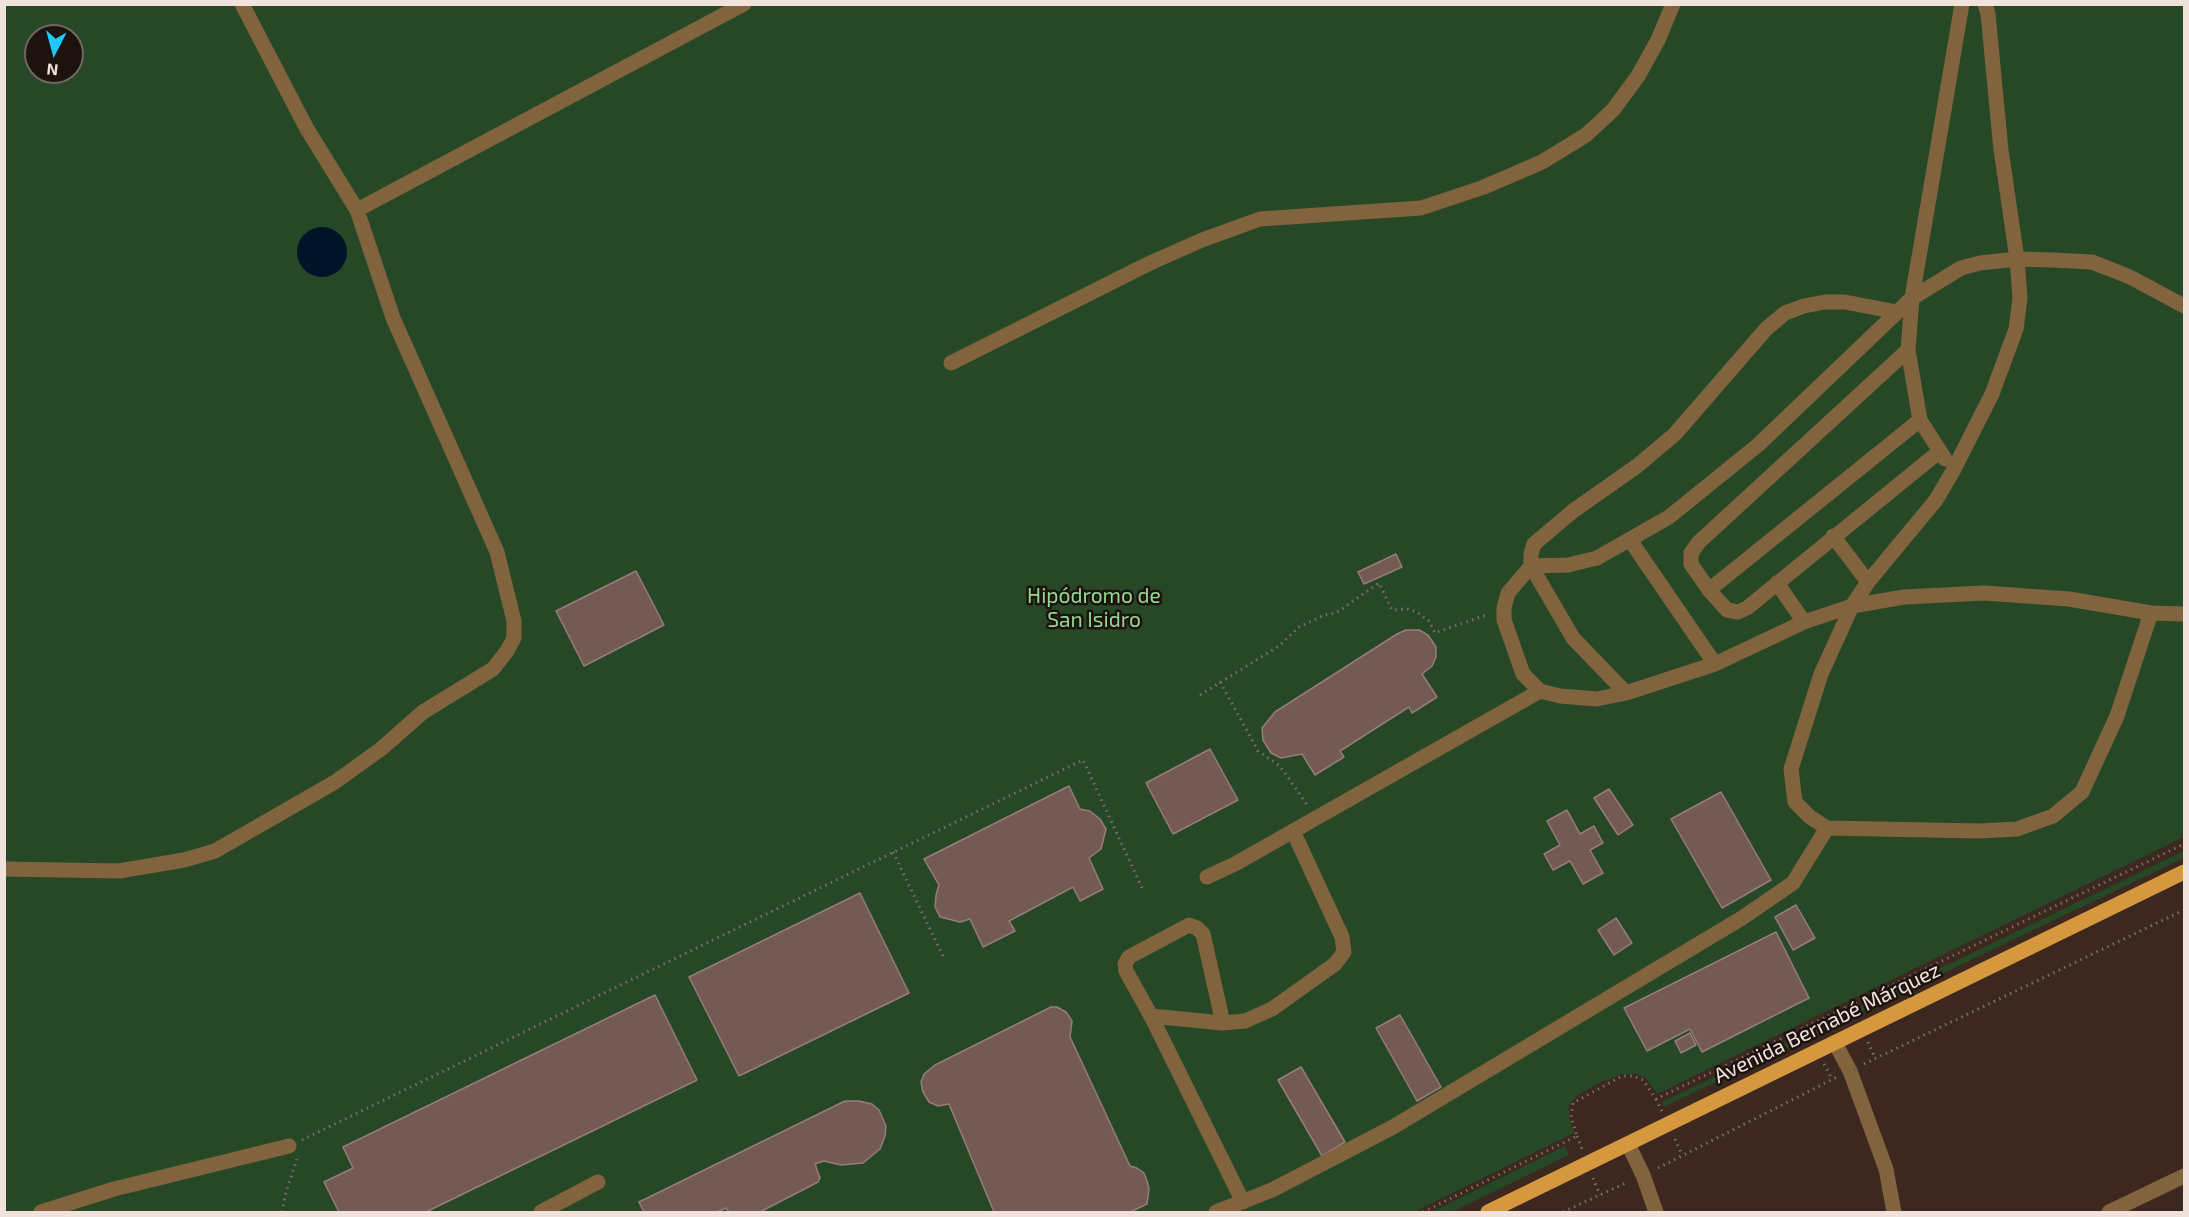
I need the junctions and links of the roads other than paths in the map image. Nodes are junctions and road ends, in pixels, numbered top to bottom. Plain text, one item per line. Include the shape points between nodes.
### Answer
1 (242, 4) edge
2 (744, 4) edge
3 (1673, 4) edge
4 (1962, 4) edge
5 (1985, 4) edge
6 (357, 210) junction
7 (2017, 260) junction
8 (1912, 297) junction
9 (2184, 306) edge
10 (1897, 312) junction
11 (1908, 350) junction
12 (951, 363) dead end
13 (1920, 420) junction
14 (1940, 451) junction
15 (1953, 471) junction
16 (1833, 536) junction
17 (1630, 540) junction
18 (1531, 566) junction
19 (1868, 582) junction
20 (1777, 583) junction
21 (1709, 590) junction
22 (1852, 606) junction
23 (2151, 612) junction
24 (2184, 614) edge
25 (1804, 622) junction
26 (1715, 664) junction
27 (1539, 691) junction
28 (1626, 693) junction
29 (1827, 828) junction
30 (1293, 831) junction
31 (4, 869) edge
32 (2184, 872) edge
33 (1207, 878) dead end
34 (1151, 1016) junction
35 (1223, 1023) junction
36 (1835, 1043) junction
37 (293, 1144) road end
38 (1628, 1144) junction
39 (2184, 1176) edge
40 (598, 1182) dead end
41 (1243, 1202) junction
42 (41, 1212) edge
43 (541, 1212) edge
44 (1216, 1212) edge
45 (1488, 1212) edge
46 (1656, 1212) edge
47 (1894, 1212) edge
48 (2109, 1212) edge

1 - 6 street via 307,129
2 - 6 street
3 - 12 street via 1648,58 1613,110 1586,135 1542,162 1421,208 1260,219 1148,264
4 - 8 street
5 - 7 street
6 - 31 street via 393,318 497,552 514,621 514,638 493,669 423,712 335,782 215,851 119,871
7 - 8 street via 1961,267
7 - 9 street via 2092,262
7 - 15 street via 2020,298 2016,329 1992,394
8 - 10 street
8 - 11 street
10 - 17 street via 1758,446 1669,517
10 - 18 street via 1825,302 1785,313 1766,329 1676,434 1534,544
11 - 13 street
11 - 21 street via 1699,542 1691,553 1691,564
13 - 14 street
13 - 21 street
14 - 15 street
14 - 16 street
15 - 19 street via 1936,500
16 - 19 street
16 - 20 street
17 - 18 street via 1597,558 1568,565
17 - 26 street
18 - 27 street via 1508,593 1504,620 1523,674
18 - 28 street via 1573,638
19 - 22 street
20 - 21 street via 1738,612 1727,610
20 - 25 street
22 - 23 street via 1904,597 1984,593 2069,598
22 - 25 street
22 - 29 street via 1821,674 1791,769 1795,802
23 - 24 street
23 - 29 street via 2117,716 2082,792 2054,816 2017,829 1999,830
25 - 26 street
26 - 28 street
27 - 28 street via 1597,699
27 - 30 street
29 - 41 street via 1793,883 1742,918 1393,1127 1302,1176
30 - 33 street
30 - 35 street via 1342,937 1344,952 1335,964 1272,1009 1245,1021
32 - 36 main road, Avenida Bernabé Márquez
34 - 35 street
34 - 35 street via 1125,964 1129,957 1189,925 1203,934
34 - 41 street
36 - 38 main road, Avenida Bernabé Márquez
36 - 47 street via 1850,1071 1886,1169
37 - 42 street via 114,1189
38 - 45 main road, Avenida Bernabé Márquez
38 - 46 street
39 - 48 street
40 - 43 street
41 - 44 street

